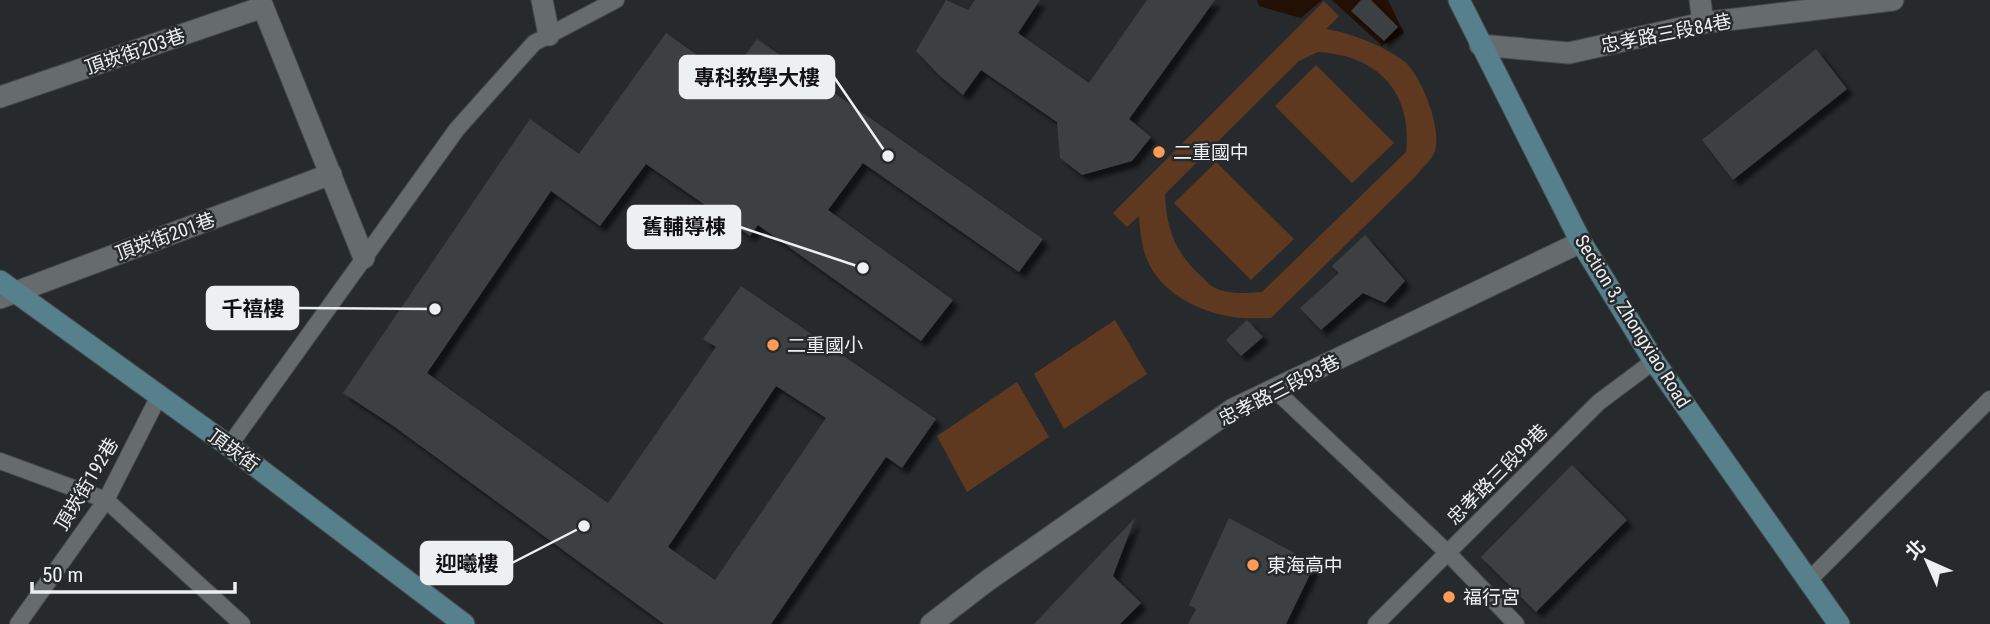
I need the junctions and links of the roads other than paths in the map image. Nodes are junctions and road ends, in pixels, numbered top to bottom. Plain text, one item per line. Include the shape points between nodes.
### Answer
1 (542, 0) edge
2 (616, 0) edge
3 (1459, 0) edge
4 (1700, 0) edge
5 (1894, 0) edge
6 (261, 4) edge
7 (1703, 23) junction
8 (549, 35) junction
9 (1479, 45) junction
10 (0, 97) edge
11 (331, 174) junction
12 (1581, 242) junction
13 (364, 258) junction
14 (6, 290) edge
15 (1654, 361) junction
16 (1275, 389) junction
17 (159, 396) junction
18 (1990, 398) edge
19 (229, 446) junction
20 (0, 461) edge
21 (106, 500) junction
22 (1448, 553) junction
23 (1809, 580) junction
24 (18, 624) edge
25 (242, 624) edge
26 (464, 624) edge
27 (931, 624) edge
28 (1376, 624) edge
29 (1516, 624) edge
30 (1839, 624) edge

1 - 8 street
2 - 8 lane
3 - 9 street, Section 3, Zhongxiao Road
4 - 7 street
5 - 7 street, 忠孝路三段84巷
6 - 10 street, 頂崁街203巷
6 - 11 street
7 - 9 street, 忠孝路三段84巷 via 1569,53
8 - 13 lane via 534,43 457,129
9 - 12 street, Section 3, Zhongxiao Road
11 - 13 street
11 - 14 street, 頂崁街201巷
12 - 15 street, Section 3, Zhongxiao Road
12 - 16 street, 忠孝路三段93巷
13 - 19 lane
14 - 17 street, 頂崁街
15 - 22 lane, 忠孝路三段99巷 via 1599,402
15 - 23 street, Section 3, Zhongxiao Road
16 - 22 lane
16 - 27 street, 忠孝路三段93巷 via 1233,409
17 - 19 street, 頂崁街
17 - 21 lane, 頂崁街192巷
18 - 23 lane
19 - 26 street, 頂崁街
20 - 21 lane
21 - 24 lane, 頂崁街192巷
21 - 25 lane
22 - 28 lane, 忠孝路三段99巷
22 - 29 lane
23 - 30 street, Section 3, Zhongxiao Road

